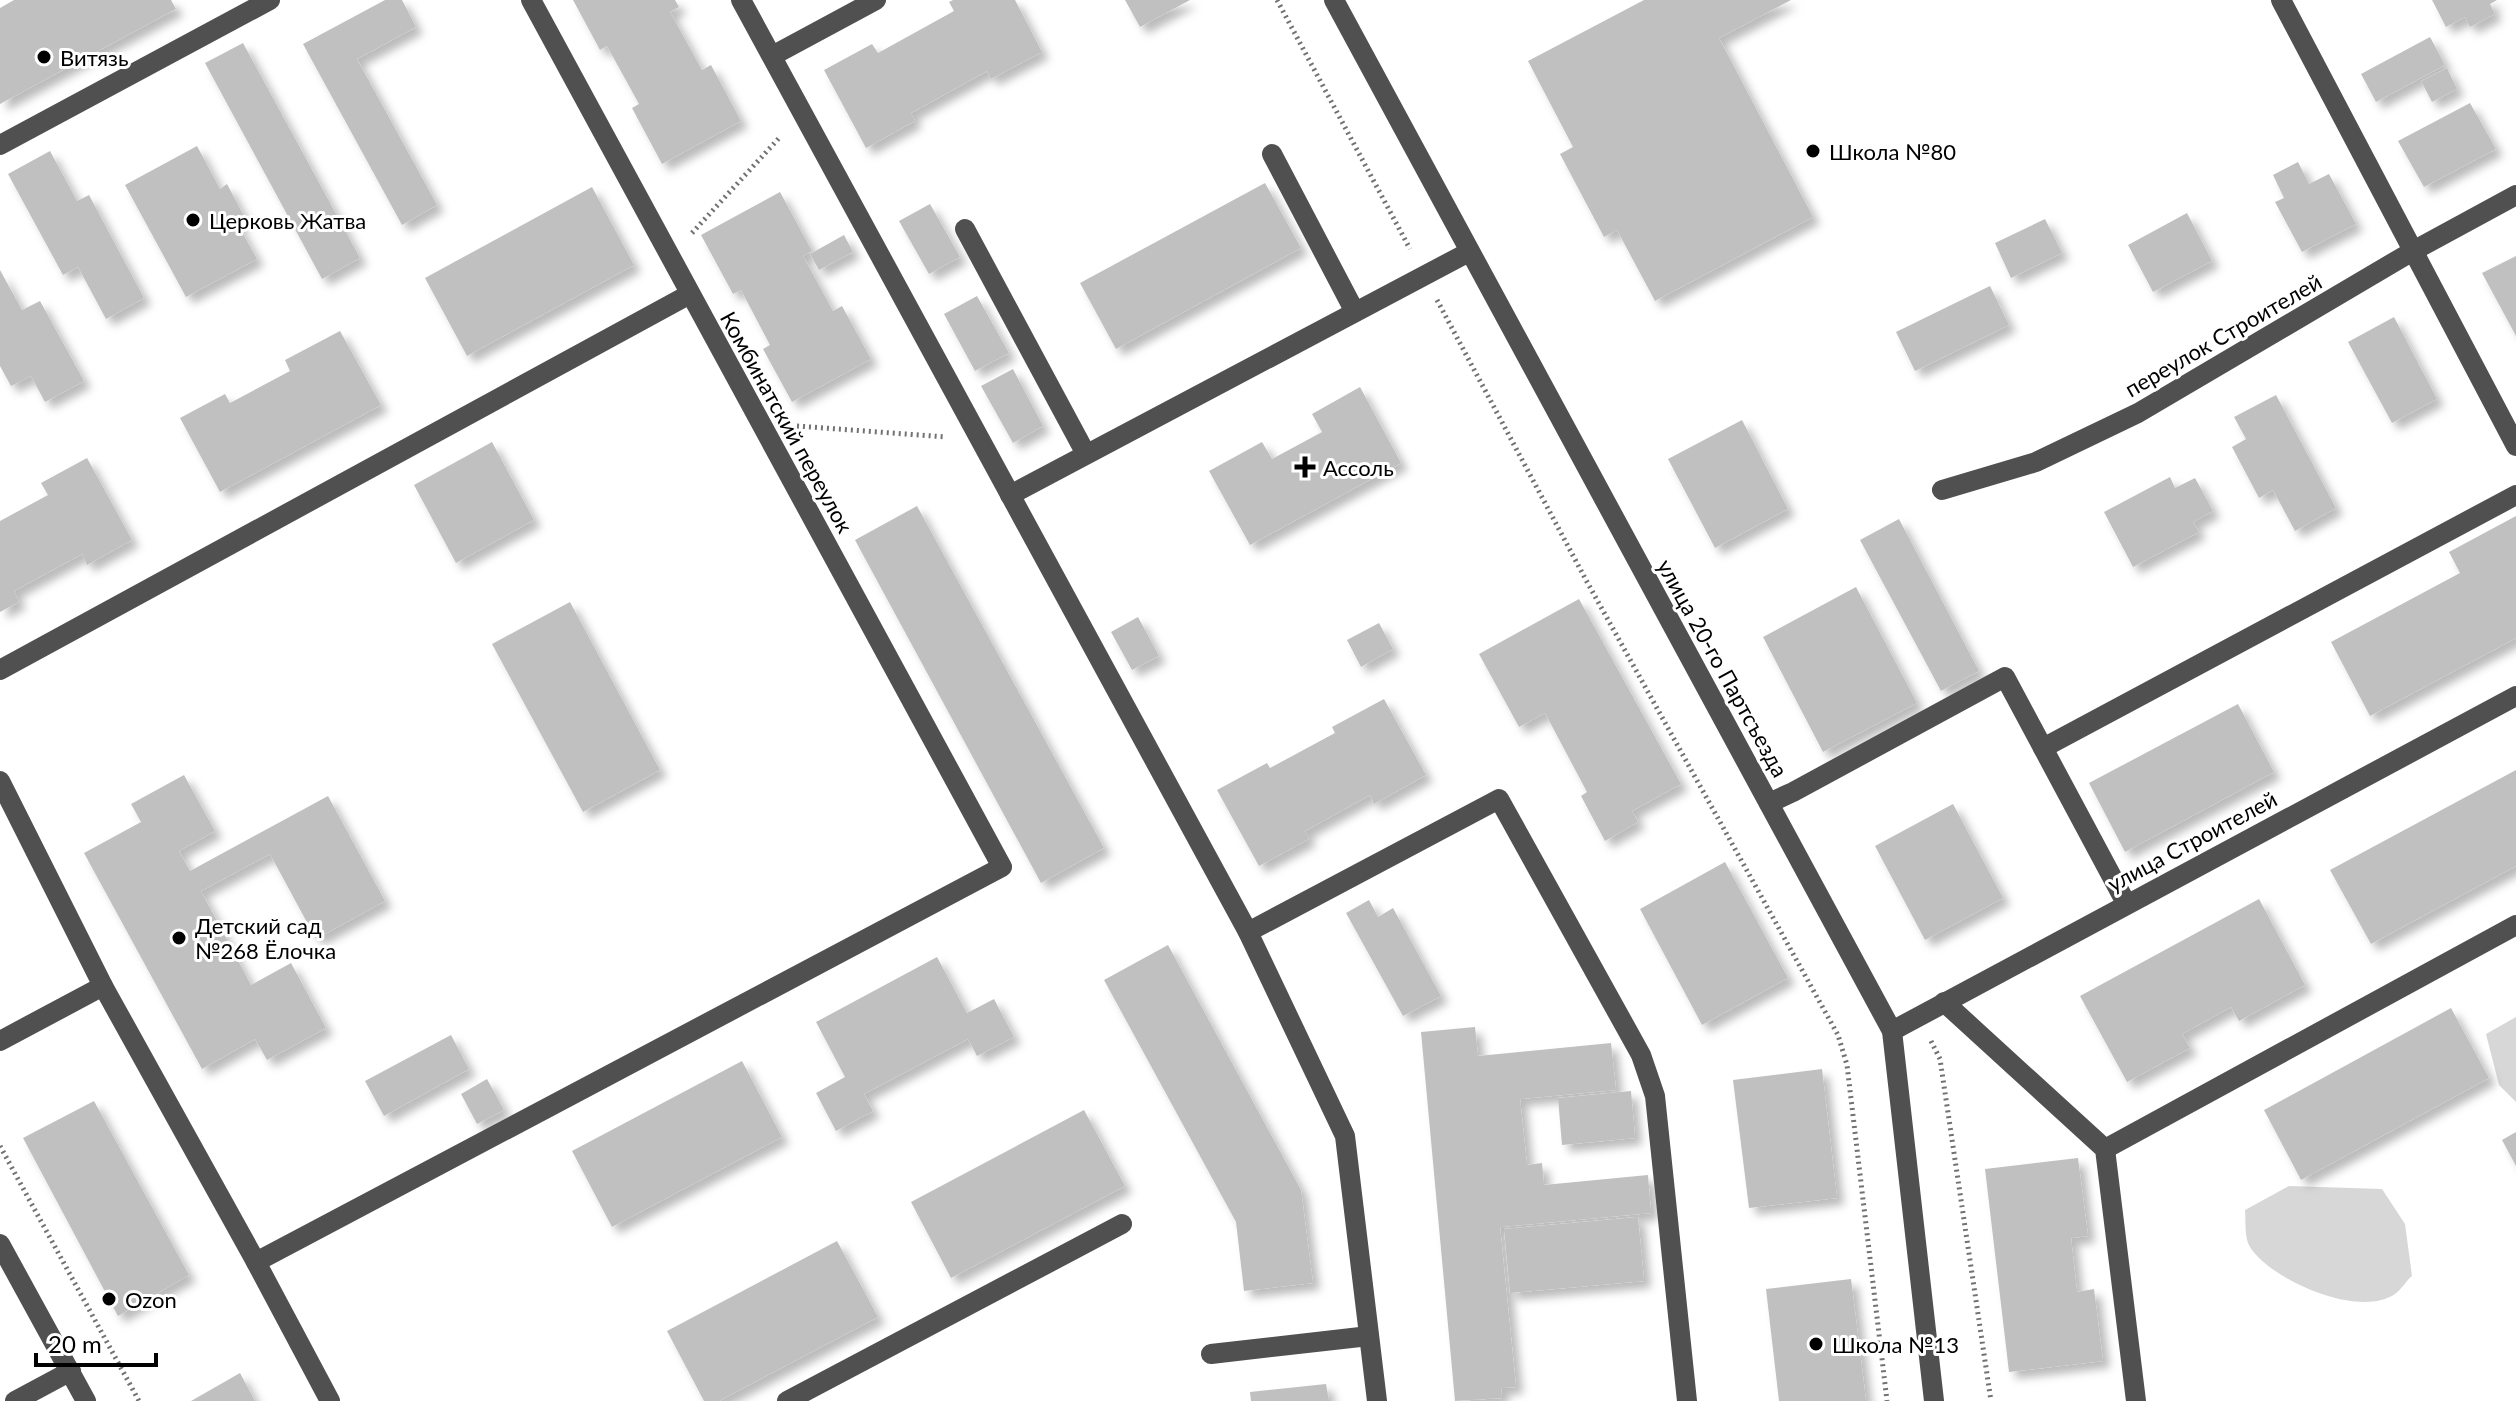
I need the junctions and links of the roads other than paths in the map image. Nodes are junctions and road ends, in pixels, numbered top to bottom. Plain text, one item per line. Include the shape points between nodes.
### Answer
1 (270, 0) edge
2 (531, 0) edge
3 (741, 0) edge
4 (876, 0) edge
5 (1334, 0) edge
6 (2281, 0) edge
7 (772, 56) junction
8 (0, 145) edge
9 (1272, 154) dead end
10 (2516, 195) edge
11 (965, 229) dead end
12 (2413, 251) junction
13 (1469, 252) junction
14 (690, 294) junction
15 (1355, 312) junction
16 (2516, 446) edge
17 (1086, 454) junction
18 (1942, 490) dead end
19 (1010, 495) junction
20 (2516, 495) edge
21 (0, 670) edge
22 (2516, 696) edge
23 (2043, 748) junction
24 (0, 781) edge
25 (1769, 803) junction
26 (2126, 903) junction
27 (2516, 925) edge
28 (1248, 932) junction
29 (103, 986) junction
30 (1944, 1002) junction
31 (1892, 1031) junction
32 (0, 1041) edge
33 (2105, 1149) junction
34 (1122, 1224) dead end
35 (0, 1244) edge
36 (256, 1262) junction
37 (1369, 1336) junction
38 (1211, 1354) dead end
39 (71, 1371) junction
40 (15, 1401) edge
41 (86, 1401) edge
42 (330, 1401) edge
43 (787, 1401) edge
44 (1377, 1401) edge
45 (1687, 1401) edge
46 (1934, 1401) edge
47 (2136, 1401) edge

1 - 8 street
2 - 14 street, Комбинатский переулок
3 - 7 street
4 - 7 street
5 - 13 street, улица 20-го Партсъезда
6 - 12 street
7 - 19 street
9 - 15 street
10 - 12 street, переулок Строителей
11 - 17 street
12 - 16 street
12 - 18 street, переулок Строителей via 2138,413 2036,462
13 - 15 street
13 - 25 street, улица 20-го Партсъезда
14 - 21 street
14 - 36 street, Комбинатский переулок via 1002,867
15 - 17 street
17 - 19 street
19 - 28 street
20 - 23 street
22 - 26 street, улица Строителей
23 - 25 street via 2005,677
23 - 26 street
24 - 29 street
25 - 31 street, улица 20-го Партсъезда
26 - 30 street, улица Строителей
27 - 33 street
28 - 37 street via 1345,1136
28 - 45 street via 1499,799 1641,1055 1655,1096
29 - 32 street
29 - 36 street
30 - 31 street, улица Строителей
30 - 33 street
31 - 46 street, улица 20-го Партсъезда
33 - 47 street
34 - 43 street
35 - 39 street
36 - 42 street
37 - 38 street
37 - 44 street
39 - 40 street
39 - 41 street

